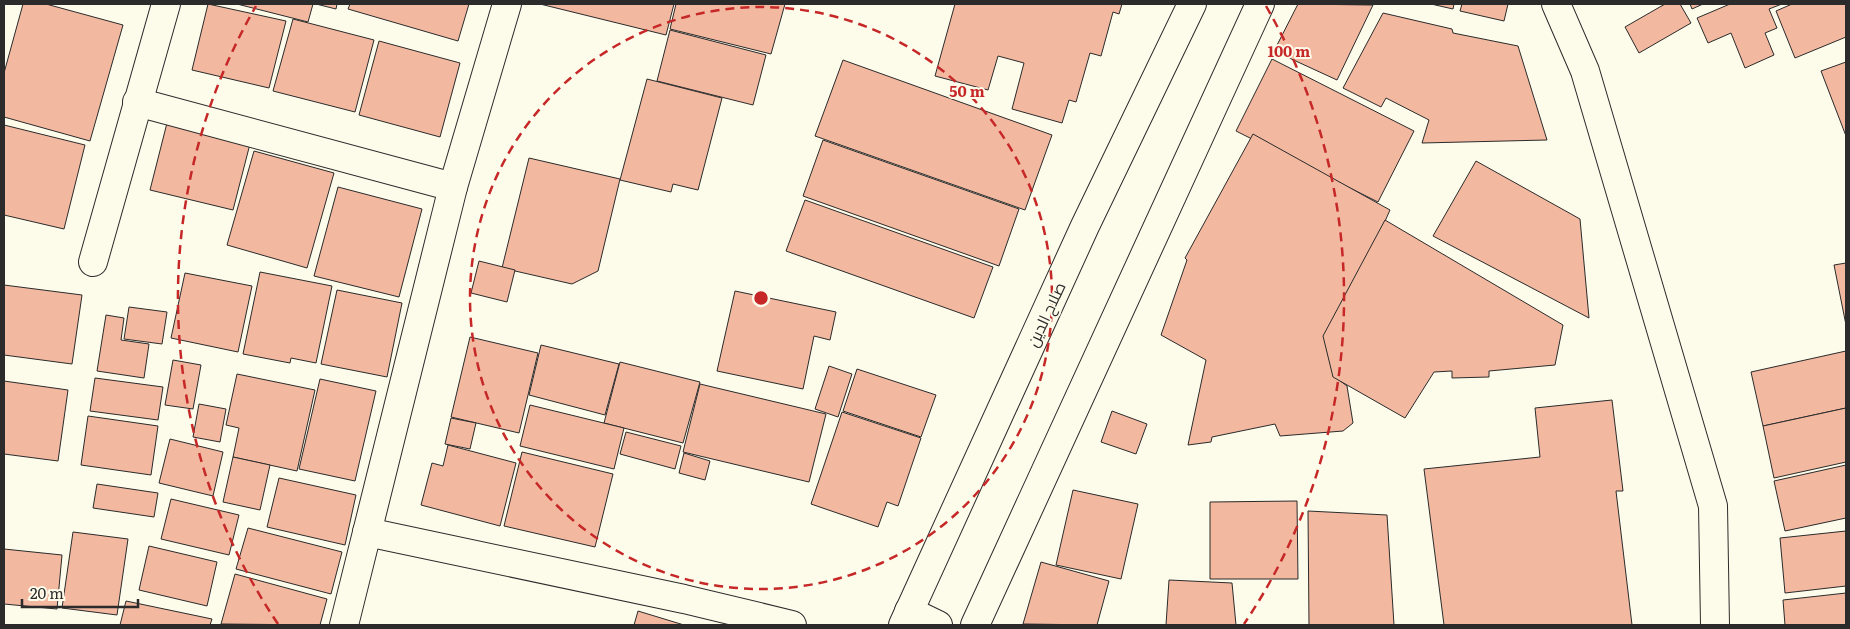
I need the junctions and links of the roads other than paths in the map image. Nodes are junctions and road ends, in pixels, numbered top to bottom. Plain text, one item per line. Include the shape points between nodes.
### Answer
1 (166, 4) edge
2 (507, 4) edge
3 (1192, 4) edge
4 (1260, 4) edge
5 (1556, 4) edge
6 (137, 102) junction
7 (453, 186) junction
8 (93, 262) dead end
9 (367, 532) junction
10 (906, 618) edge
11 (344, 625) edge
12 (792, 625) edge
13 (938, 625) edge
14 (975, 625) edge
15 (1716, 625) edge

1 - 6 main road
2 - 7 main road
3 - 10 main road, صلاح الدين via 1085,226
4 - 14 main road
5 - 15 main road via 1585,71 1714,506
6 - 7 main road
6 - 8 main road
7 - 9 main road
9 - 11 main road
9 - 12 main road
10 - 13 main road

